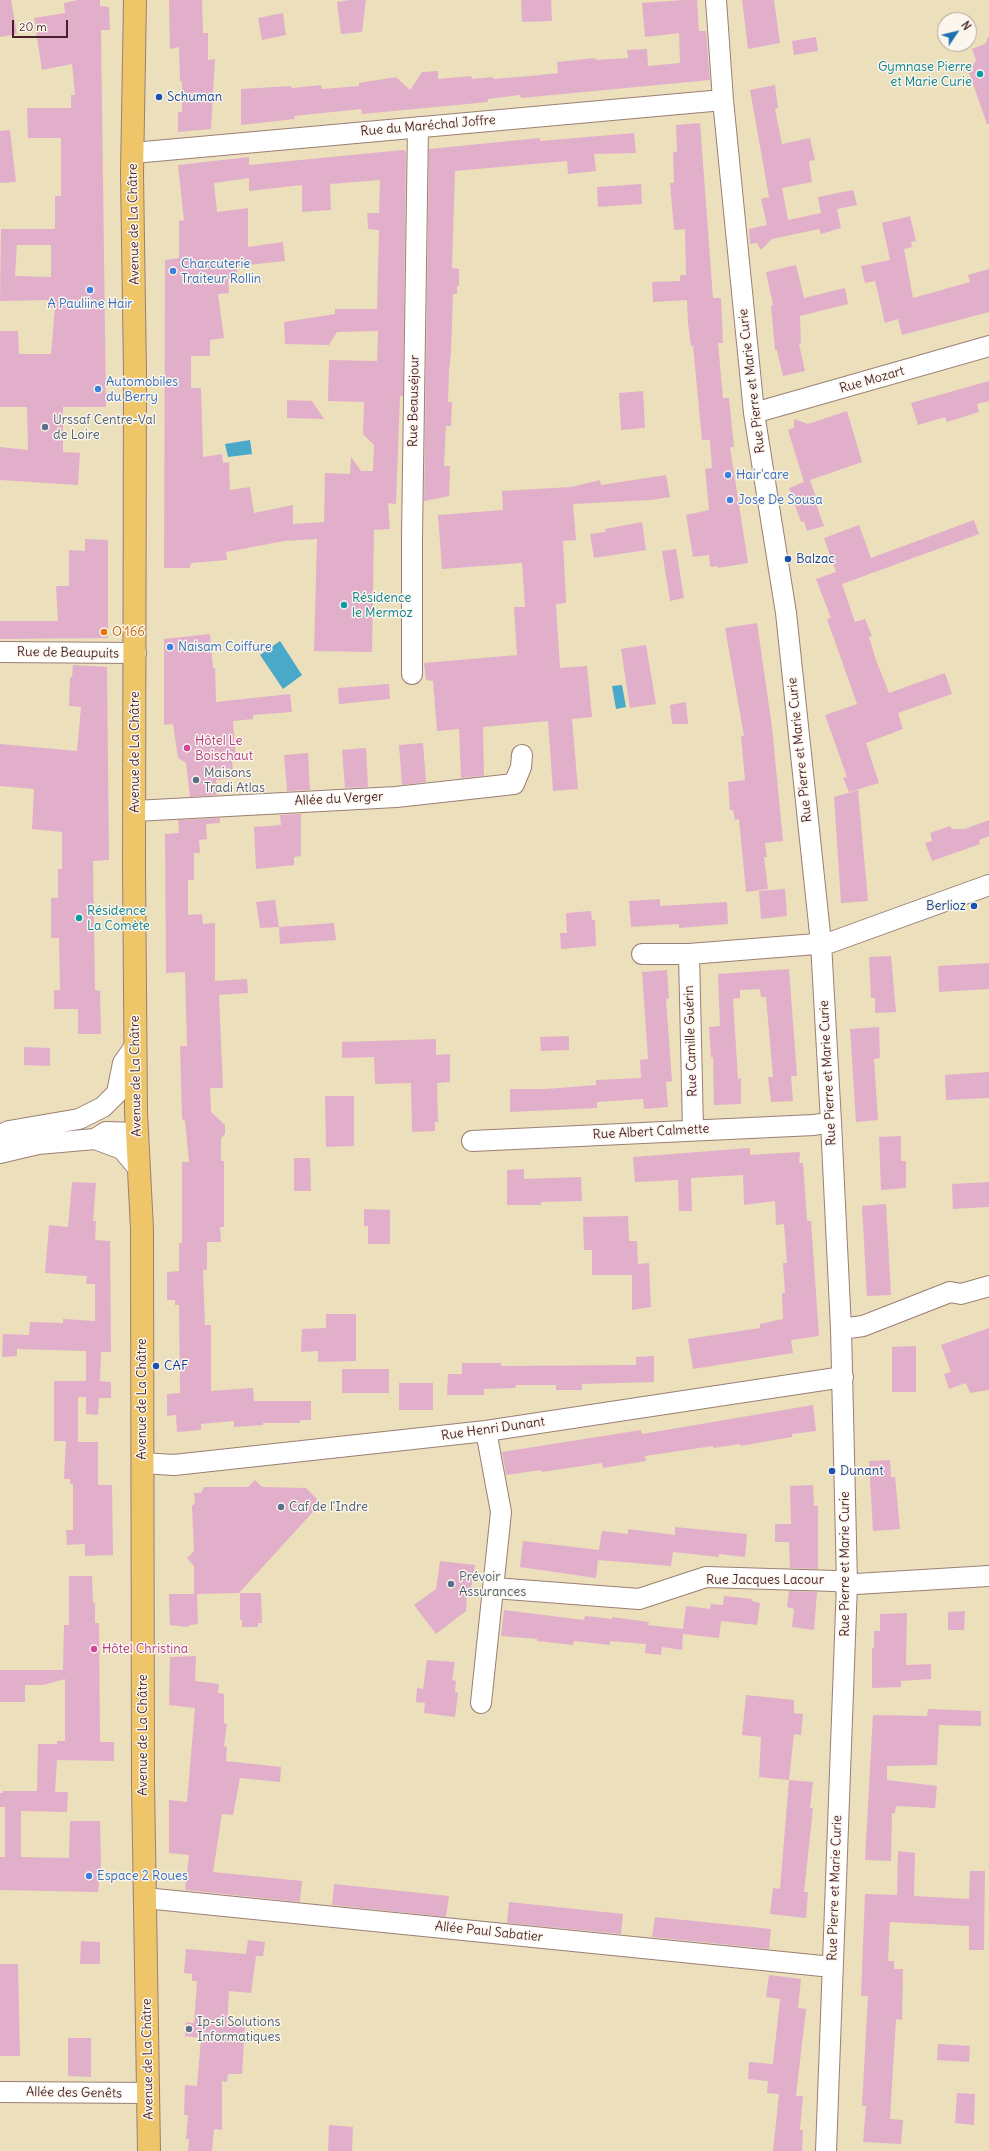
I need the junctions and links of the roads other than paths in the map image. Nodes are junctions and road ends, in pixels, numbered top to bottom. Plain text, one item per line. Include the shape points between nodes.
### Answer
1 (135, 0) edge
2 (716, 0) edge
3 (723, 100) junction
4 (418, 126) junction
5 (133, 153) junction
6 (989, 346) edge
7 (754, 413) junction
8 (0, 652) edge
9 (136, 653) junction
10 (412, 674) dead end
11 (522, 755) dead end
12 (135, 812) junction
13 (989, 885) edge
14 (821, 943) junction
15 (642, 954) dead end
16 (689, 954) junction
17 (135, 1046) junction
18 (78, 1119) junction
19 (831, 1122) junction
20 (694, 1129) junction
21 (137, 1133) junction
22 (0, 1135) edge
23 (100, 1135) junction
24 (472, 1141) dead end
25 (0, 1153) edge
26 (138, 1168) junction
27 (989, 1286) edge
28 (841, 1329) junction
29 (843, 1377) junction
30 (486, 1431) junction
31 (142, 1464) junction
32 (989, 1576) edge
33 (847, 1582) junction
34 (494, 1588) junction
35 (481, 1703) dead end
36 (145, 1898) junction
37 (832, 1967) junction
38 (0, 2092) edge
39 (148, 2093) junction
40 (149, 2151) edge
41 (826, 2151) edge

1 - 5 main road, Avenue de La Châtre
2 - 3 street, Rue Pierre et Marie Curie
3 - 4 street, Rue du Maréchal Joffre
3 - 7 street, Rue Pierre et Marie Curie
4 - 5 street, Rue du Maréchal Joffre
4 - 10 street, Rue Beauséjour
5 - 9 main road, Avenue de La Châtre
6 - 7 street, Rue Mozart
7 - 14 street, Rue Pierre et Marie Curie via 786,613
8 - 9 street, Rue de Beaupuits
9 - 12 main road, Avenue de La Châtre
11 - 12 street, Allée du Verger via 521,768 514,784 396,797
12 - 17 main road, Avenue de La Châtre
13 - 14 street via 850,936
14 - 16 street
14 - 19 street, Rue Pierre et Marie Curie
15 - 16 street
16 - 20 street, Rue Camille Guérin
17 - 18 street via 123,1063 117,1092 103,1107
17 - 21 main road, Avenue de La Châtre
18 - 22 street via 9,1131
18 - 23 street via 100,1124
19 - 20 street, Rue Albert Calmette
19 - 28 street, Rue Pierre et Marie Curie
20 - 24 street, Rue Albert Calmette
21 - 23 street
21 - 26 main road, Avenue de La Châtre
23 - 25 street via 38,1144
23 - 26 street via 122,1149
26 - 31 main road, Avenue de La Châtre via 142,1229
27 - 28 street via 961,1294 950,1292 863,1326
28 - 29 street, Rue Pierre et Marie Curie
29 - 30 street, Rue Henri Dunant
29 - 33 street, Rue Pierre et Marie Curie
30 - 31 street, Rue Henri Dunant via 174,1465
30 - 34 street via 502,1512
31 - 36 main road, Avenue de La Châtre
32 - 33 street, Rue Jacques Lacour via 873,1584
33 - 34 street, Rue Jacques Lacour via 706,1577 639,1599
33 - 37 street, Rue Pierre et Marie Curie
34 - 35 street
36 - 37 street, Allée Paul Sabatier
36 - 39 main road, Avenue de La Châtre
37 - 41 street, Rue Pierre et Marie Curie
38 - 39 street, Allée des Genêts
39 - 40 main road, Avenue de La Châtre

